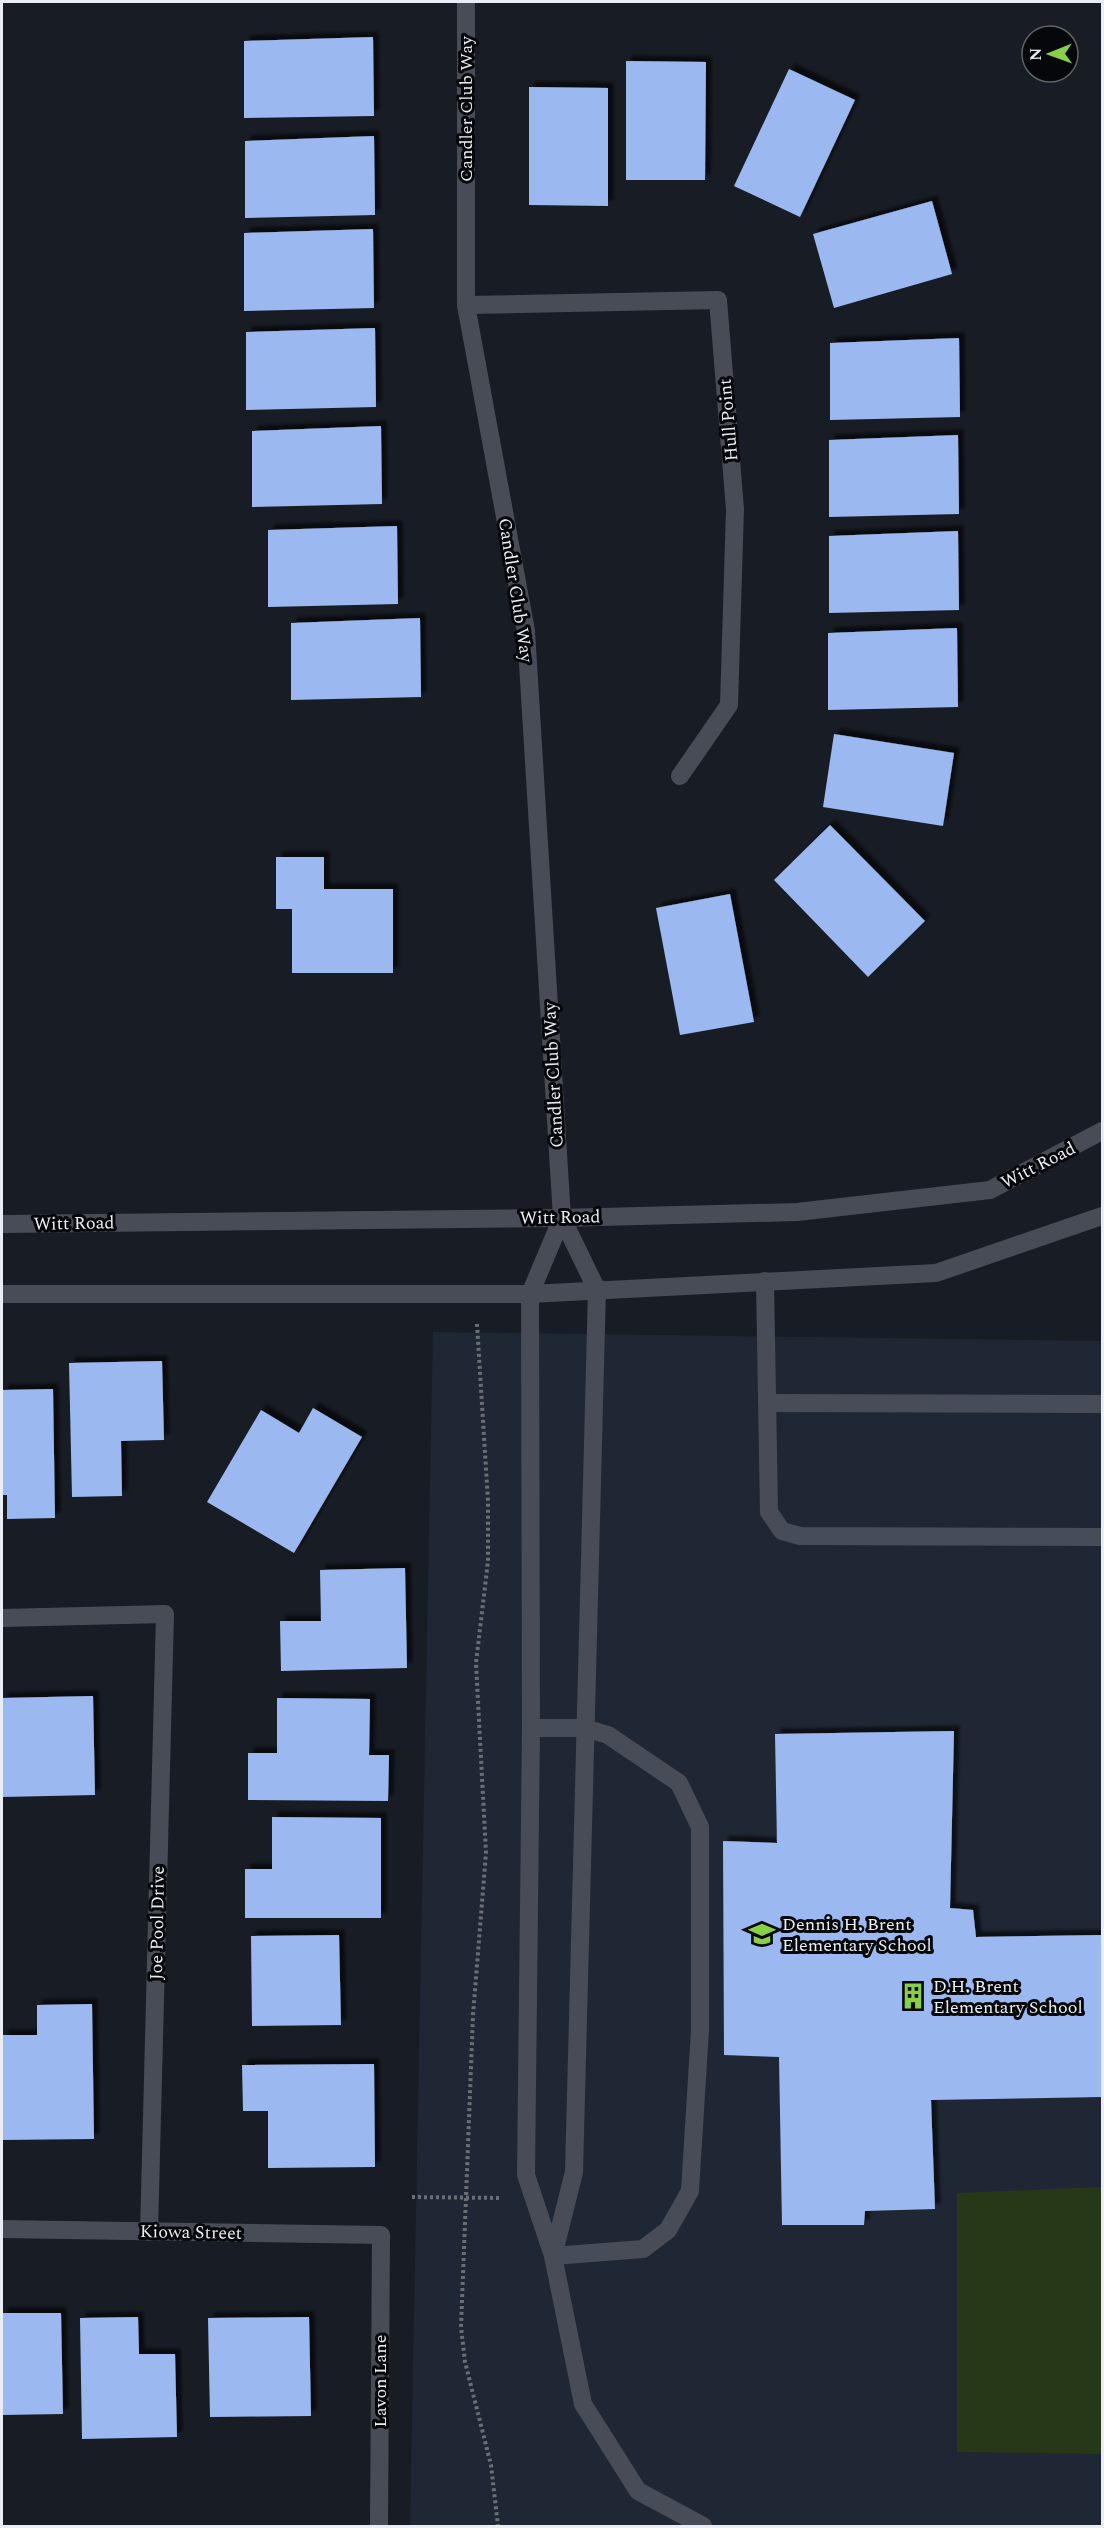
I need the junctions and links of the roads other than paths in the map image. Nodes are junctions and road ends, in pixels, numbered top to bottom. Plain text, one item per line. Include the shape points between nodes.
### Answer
1 (466, 2) edge
2 (466, 305) junction
3 (680, 776) dead end
4 (1102, 1131) edge
5 (1102, 1216) edge
6 (562, 1218) junction
7 (2, 1224) edge
8 (765, 1281) junction
9 (597, 1290) junction
10 (2, 1294) edge
11 (530, 1294) junction
12 (767, 1403) junction
13 (1102, 1404) edge
14 (1102, 1537) edge
15 (2, 1618) edge
16 (531, 1728) junction
17 (585, 1728) junction
18 (2, 2229) edge
19 (149, 2232) junction
20 (381, 2235) joint
21 (553, 2256) junction
22 (379, 2526) edge
23 (703, 2526) edge

1 - 2 street, Candler Club Way
2 - 3 street, Hull Point via 718,300 735,509 729,705
2 - 6 street, Candler Club Way via 526,631
4 - 6 street, Witt Road via 990,1190 797,1212
5 - 8 street via 936,1273
6 - 7 street, Witt Road
6 - 9 street
6 - 11 street
8 - 9 street
8 - 12 street
9 - 11 street
9 - 17 street
10 - 11 street
11 - 16 street
12 - 13 street
12 - 14 street via 769,1512 782,1531 800,1536
15 - 19 street, Joe Pool Drive via 165,1614
16 - 17 street
16 - 21 street via 526,2175
17 - 21 street via 573,2172
17 - 21 street via 608,1735 679,1783 700,1827 699,2053 690,2191 668,2230 643,2249
18 - 19 street, Kiowa Street
19 - 20 street, Kiowa Street
20 - 22 street, Lavon Lane
21 - 23 street via 583,2404 638,2491

